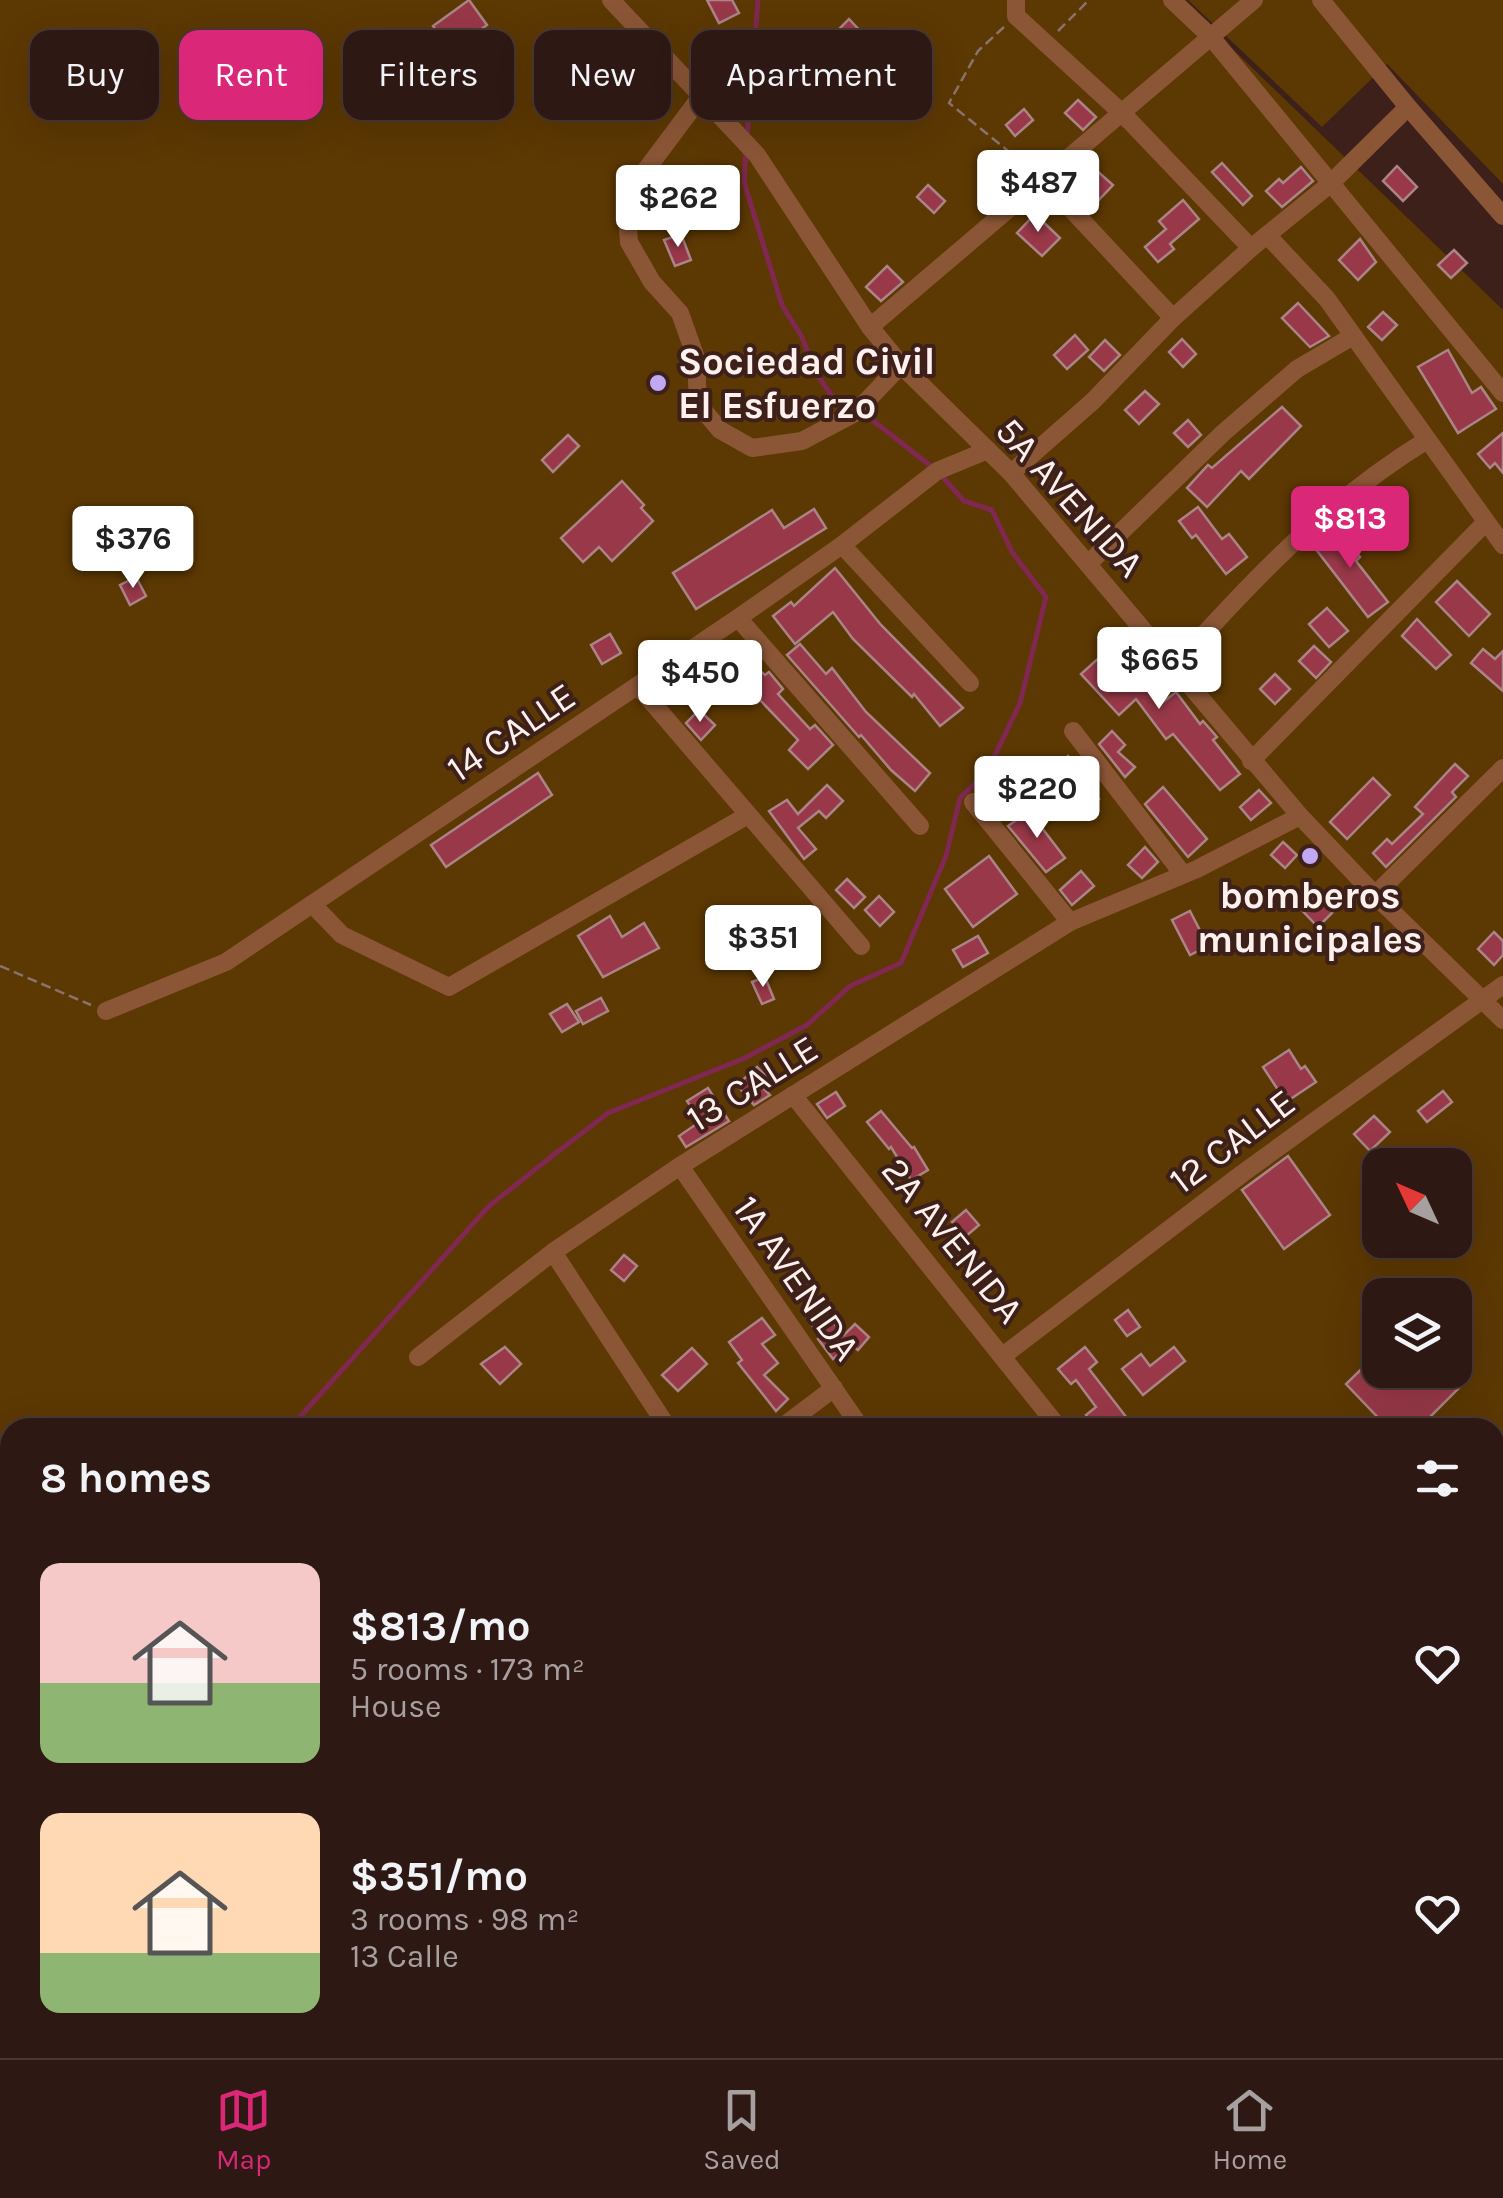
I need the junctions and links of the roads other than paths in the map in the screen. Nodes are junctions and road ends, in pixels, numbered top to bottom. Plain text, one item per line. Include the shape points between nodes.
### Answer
1 (612, 0) edge
2 (1172, 0) edge
3 (1254, 0) edge
4 (1321, 0) edge
5 (1016, 8) edge
6 (1211, 37) junction
7 (691, 83) edge
8 (1408, 107) junction
9 (691, 109) edge
10 (1123, 114) junction
11 (725, 120) edge
12 (1044, 181) junction
13 (1330, 184) junction
14 (1503, 216) edge
15 (1267, 235) junction
16 (1250, 248) junction
17 (1173, 318) junction
18 (870, 328) junction
19 (1354, 336) junction
20 (902, 366) junction
21 (1503, 393) edge
22 (1427, 440) junction
23 (988, 450) junction
24 (1011, 473) junction
25 (1486, 522) junction
26 (842, 545) junction
27 (1503, 545) edge
28 (1089, 562) junction
29 (738, 618) junction
30 (1173, 669) junction
31 (970, 683) dead end
32 (638, 686) junction
33 (1073, 732) dead end
34 (1250, 761) junction
35 (1503, 768) edge
36 (974, 802) dead end
37 (748, 814) junction
38 (1300, 816) junction
39 (920, 826) dead end
40 (1182, 873) junction
41 (1375, 895) junction
42 (312, 904) junction
43 (1070, 922) junction
44 (860, 946) dead end
45 (1503, 986) edge
46 (1483, 998) junction
47 (106, 1012) road end
48 (1503, 1020) edge
49 (794, 1095) junction
50 (680, 1166) junction
51 (553, 1252) junction
52 (1004, 1355) junction
53 (418, 1356) dead end
54 (834, 1388) junction
55 (661, 1418) edge
56 (794, 1418) edge
57 (854, 1418) edge
58 (1052, 1418) edge

1 - 7 street, 5A AVENIDA
2 - 6 street
3 - 6 street
4 - 8 street
5 - 10 street
6 - 10 street
6 - 13 street
8 - 13 street
8 - 14 street
9 - 20 street via 626,206 628,242 680,313 696,358 698,404 720,430 752,448 802,441 855,414
10 - 12 street
10 - 16 street
11 - 18 street, 5A AVENIDA via 757,155
12 - 17 street
12 - 18 street
13 - 15 street
13 - 21 street
15 - 16 street
15 - 19 street
16 - 17 street
17 - 24 street
18 - 20 street, 5A AVENIDA
19 - 22 street
19 - 28 street via 1297,370 1223,433
20 - 23 street, 5A AVENIDA
22 - 25 street
22 - 30 street via 1307,528
23 - 24 street, 5A AVENIDA
23 - 26 street, 14 CALLE via 937,471
24 - 28 street, 5A AVENIDA
25 - 27 street
25 - 34 street
26 - 29 street, 14 CALLE
26 - 31 street
28 - 30 street, 5A AVENIDA
29 - 32 street, 14 CALLE
29 - 39 street
30 - 34 street, 5A AVENIDA
32 - 37 street
32 - 42 street, 14 CALLE
33 - 40 street
34 - 38 street, 5A AVENIDA
35 - 41 street
36 - 43 street
37 - 42 street via 449,987 342,936
37 - 44 street
38 - 40 street, 13 CALLE
38 - 41 street, 5A AVENIDA
40 - 43 street, 13 CALLE
41 - 46 street, 5A AVENIDA
42 - 47 street, 14 CALLE via 226,962
43 - 49 street, 13 CALLE
45 - 46 street, 12 CALLE
46 - 48 street, 5A AVENIDA
46 - 52 street, 12 CALLE
49 - 50 street, 13 CALLE
49 - 52 street, 2A AVENIDA
50 - 51 street, 13 CALLE
50 - 54 street, 1A AVENIDA
51 - 53 street, 13 CALLE
51 - 55 street
52 - 58 street, 2A AVENIDA
54 - 56 street
54 - 57 street, 1A AVENIDA

